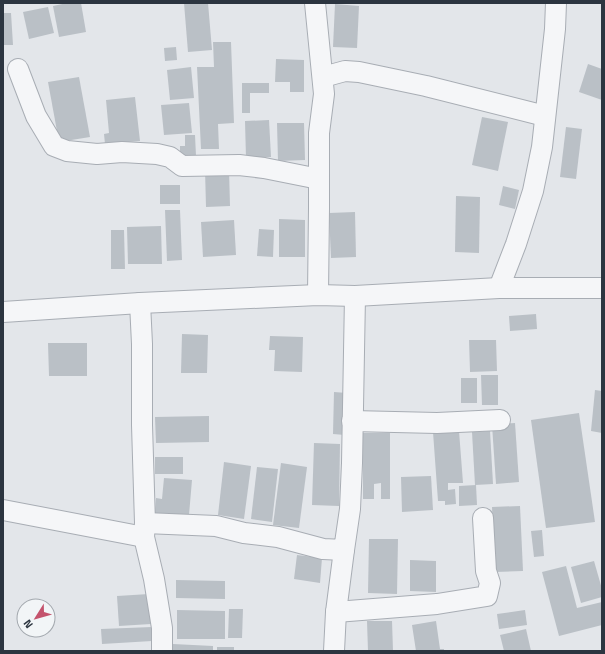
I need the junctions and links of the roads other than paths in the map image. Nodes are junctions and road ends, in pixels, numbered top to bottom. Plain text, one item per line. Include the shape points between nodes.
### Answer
1 (315, 3) edge
2 (556, 3) edge
3 (18, 69) dead end
4 (323, 77) junction
5 (545, 116) junction
6 (319, 179) junction
7 (499, 288) junction
8 (602, 288) edge
9 (318, 295) junction
10 (355, 296) junction
11 (140, 303) junction
12 (3, 312) edge
13 (500, 420) dead end
14 (352, 421) junction
15 (3, 510) edge
16 (483, 518) dead end
17 (145, 530) junction
18 (344, 550) junction
19 (336, 612) junction
20 (162, 651) edge
21 (334, 651) edge

1 - 4 street
2 - 5 street
3 - 6 street via 36,116 54,146 66,151 157,154 170,158 182,166 239,165
4 - 5 street via 345,71 359,72
4 - 6 street via 324,94 318,133
5 - 7 street via 533,191
6 - 9 street
7 - 8 street
7 - 10 street
9 - 10 street
9 - 11 street
10 - 14 street
11 - 12 street
11 - 17 street
13 - 14 street via 437,423
14 - 18 street via 350,509
15 - 17 street
16 - 19 street via 486,571 490,582 487,596 437,604
17 - 18 street via 216,526 244,533 278,537 323,549
17 - 20 street via 162,628
18 - 19 street
19 - 21 street

